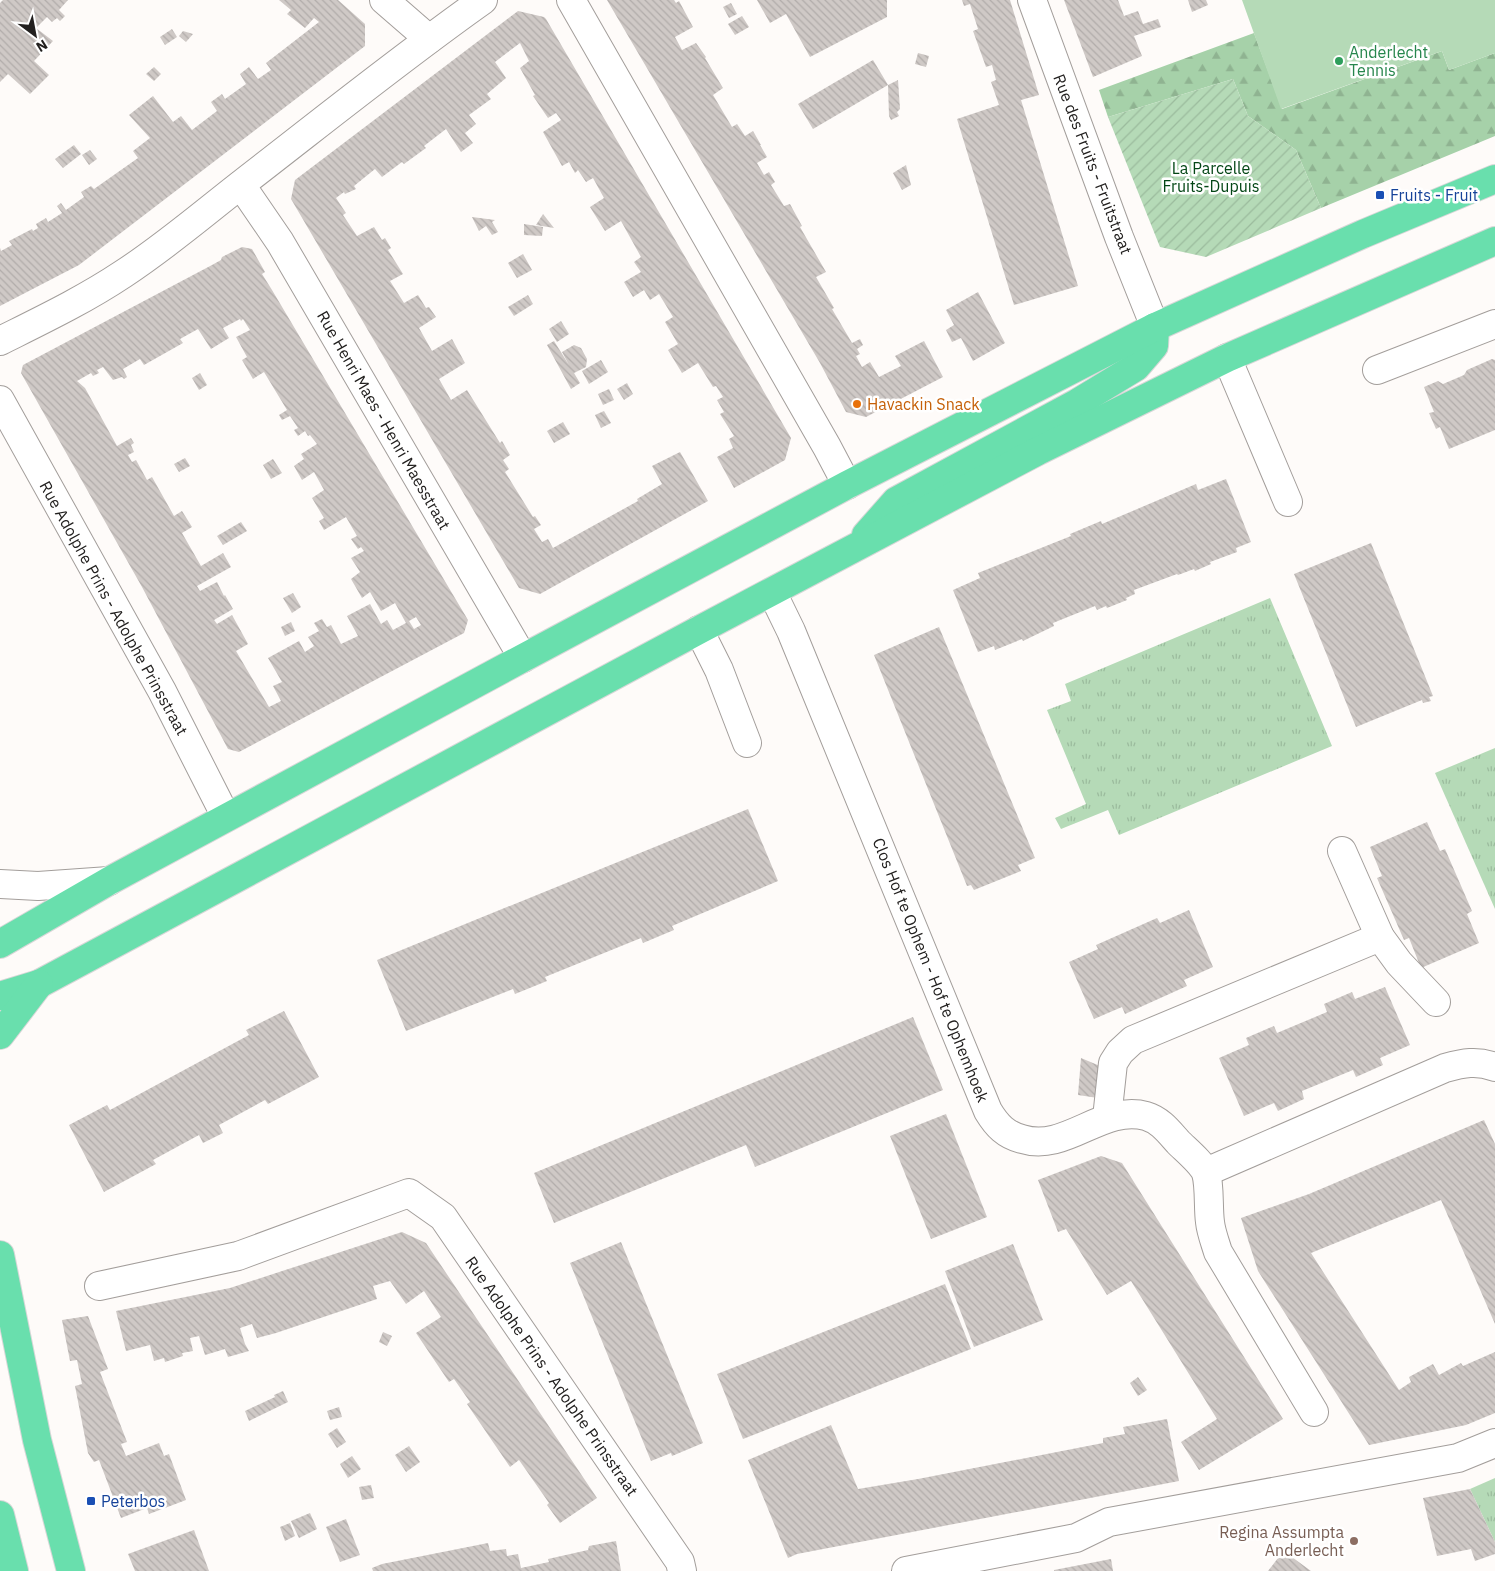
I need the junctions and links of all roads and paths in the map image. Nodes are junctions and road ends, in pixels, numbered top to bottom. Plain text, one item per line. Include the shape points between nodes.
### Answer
1 (384, 0) edge
2 (483, 0) edge
3 (571, 0) edge
4 (1032, 0) edge
5 (429, 39) junction
6 (1495, 179) edge
7 (241, 184) junction
8 (1495, 241) edge
9 (1495, 324) edge
10 (1155, 327) junction
11 (0, 341) edge
12 (1226, 358) junction
13 (1378, 370) dead end
14 (0, 400) edge
15 (847, 485) junction
16 (1288, 502) dead end
17 (855, 547) junction
18 (772, 592) junction
19 (699, 630) junction
20 (523, 658) junction
21 (747, 743) dead end
22 (226, 817) junction
23 (1342, 852) dead end
24 (109, 881) junction
25 (0, 884) edge
26 (1380, 938) junction
27 (0, 944) edge
28 (39, 984) junction
29 (0, 996) edge
30 (1436, 1002) dead end
31 (0, 1035) edge
32 (1495, 1067) edge
33 (1107, 1118) junction
34 (1206, 1172) junction
35 (0, 1254) edge
36 (99, 1286) dead end
37 (1314, 1412) dead end
38 (1495, 1443) edge
39 (0, 1515) edge
40 (14, 1571) edge
41 (71, 1571) edge
42 (682, 1571) edge
43 (906, 1571) edge

1 - 5 street
2 - 5 street
3 - 15 street
4 - 10 street, Rue des Fruits - Fruitstraat
5 - 7 street
6 - 10 main road
7 - 11 street via 183,232 122,275 65,309
7 - 20 street, Rue Henri Maes - Henri Maesstraat via 280,242
8 - 12 main road
9 - 13 street
10 - 15 main road
10 - 17 main road via 1154,346 1136,367 1077,403 896,501
12 - 16 street
12 - 17 main road
14 - 22 street, Rue Adolphe Prins - Adolphe Prinsstraat via 162,692
15 - 20 main road
17 - 18 main road
18 - 19 main road
18 - 33 street, Clos Hof te Ophem - Hof te Ophemhoek via 988,1111 998,1126 1013,1137 1029,1142 1063,1137
19 - 21 street via 719,670
19 - 28 main road
20 - 22 main road
22 - 24 main road
23 - 26 street
24 - 25 street via 38,886
24 - 27 main road
26 - 30 street
26 - 33 street via 1133,1040 1112,1063
28 - 29 main road
28 - 31 main road
32 - 34 street via 1474,1062 1445,1068
33 - 34 street, Clos Hof te Ophem - Hof te Ophemhoek via 1129,1114 1147,1116 1163,1125
34 - 37 street via 1210,1225 1218,1252
35 - 41 main road via 37,1440
36 - 42 street, Rue Adolphe Prins - Adolphe Prinsstraat via 238,1256 410,1193 443,1217 680,1562
38 - 43 street via 1458,1458 1109,1522 1076,1538
39 - 40 main road

